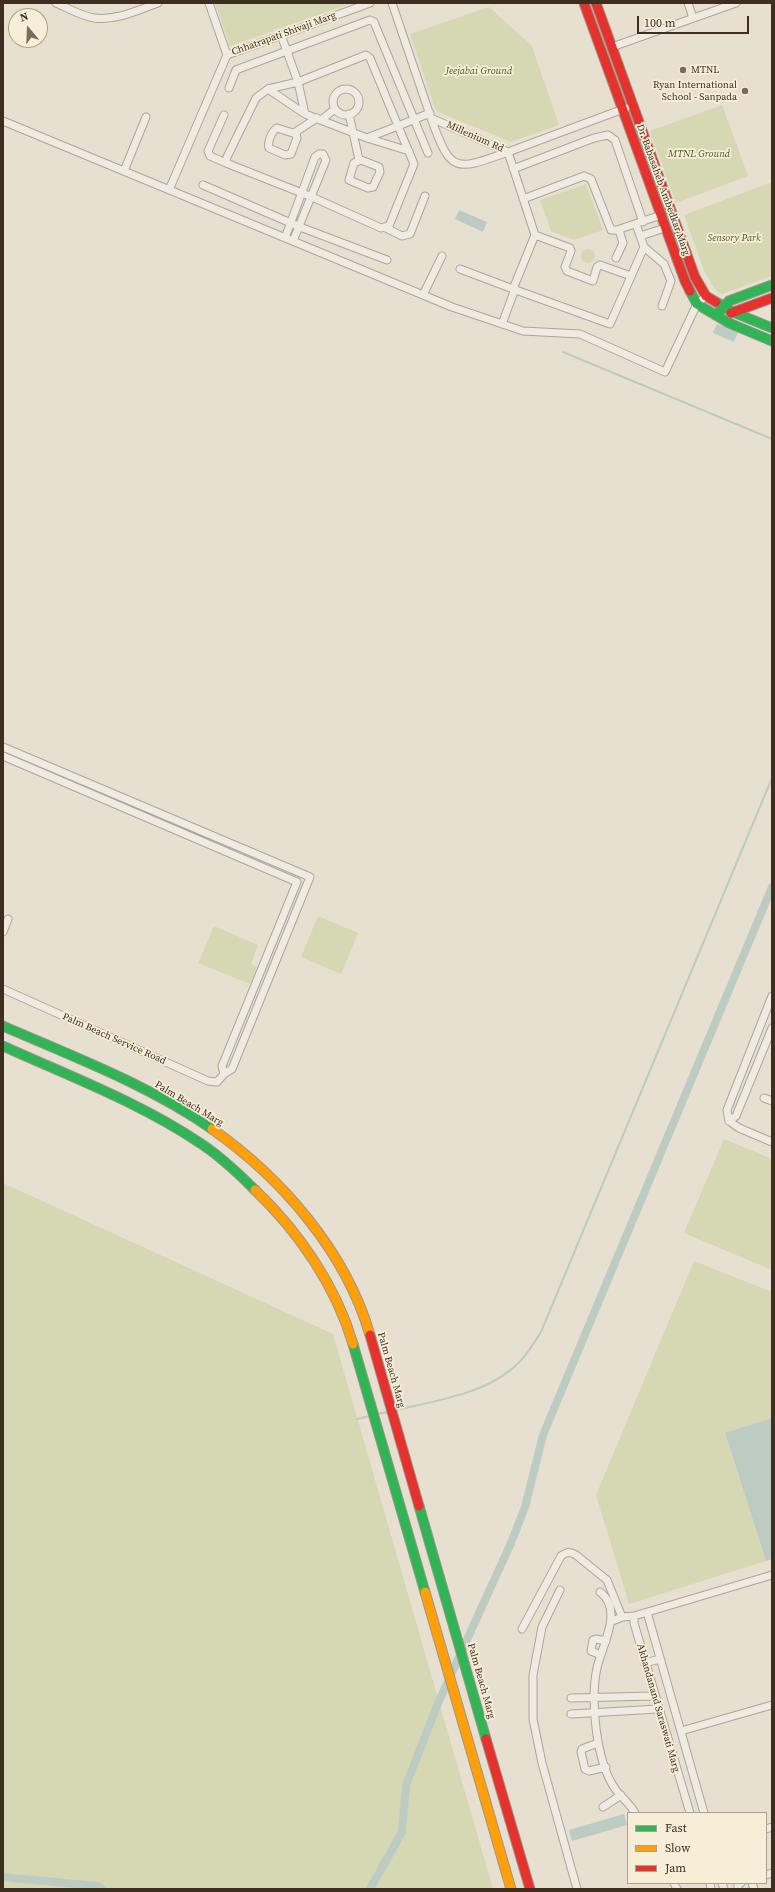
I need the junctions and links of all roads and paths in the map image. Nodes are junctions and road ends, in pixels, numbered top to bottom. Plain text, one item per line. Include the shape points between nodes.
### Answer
1 (56, 3) edge
2 (158, 3) edge
3 (209, 3) edge
4 (370, 3) edge
5 (392, 3) edge
6 (584, 3) edge
7 (596, 3) edge
8 (688, 3) edge
9 (736, 3) edge
10 (693, 18) junction
11 (281, 35) junction
12 (612, 47) junction
13 (286, 50) junction
14 (227, 55) junction
15 (298, 82) junction
16 (229, 88) dead end
17 (268, 89) junction
18 (633, 106) junction
19 (335, 108) junction
20 (622, 109) junction
21 (305, 114) junction
22 (349, 114) junction
23 (224, 115) dead end
24 (430, 116) junction
25 (146, 117) dead end
26 (319, 119) junction
27 (414, 120) junction
28 (3, 121) edge
29 (398, 126) junction
30 (352, 132) junction
31 (294, 133) junction
32 (367, 138) junction
33 (409, 151) junction
34 (508, 152) junction
35 (428, 153) dead end
36 (359, 160) junction
37 (226, 163) junction
38 (513, 169) junction
39 (124, 171) junction
40 (203, 185) dead end
41 (169, 190) junction
42 (302, 194) junction
43 (425, 196) dead end
44 (312, 198) junction
45 (523, 199) junction
46 (661, 215) junction
47 (639, 223) junction
48 (291, 224) junction
49 (300, 227) junction
50 (386, 228) junction
51 (665, 228) junction
52 (619, 230) junction
53 (535, 235) junction
54 (640, 236) junction
55 (285, 238) junction
56 (293, 241) junction
57 (644, 247) junction
58 (442, 256) dead end
59 (616, 258) dead end
60 (387, 260) dead end
61 (460, 269) dead end
62 (631, 276) junction
63 (772, 286) edge
64 (514, 289) junction
65 (423, 295) junction
66 (706, 296) junction
67 (772, 298) edge
68 (697, 304) junction
69 (662, 306) dead end
70 (724, 307) junction
71 (733, 312) junction
72 (715, 316) junction
73 (502, 324) junction
74 (772, 328) edge
75 (772, 341) edge
76 (4, 751) edge
77 (310, 877) junction
78 (297, 882) junction
79 (8, 919) dead end
80 (3, 932) edge
81 (3, 989) edge
82 (772, 996) edge
83 (3, 1026) edge
84 (772, 1028) edge
85 (3, 1046) edge
86 (224, 1074) junction
87 (764, 1098) dead end
88 (772, 1101) edge
89 (729, 1121) junction
90 (772, 1142) edge
91 (772, 1574) edge
92 (560, 1590) dead end
93 (600, 1592) dead end
94 (647, 1612) junction
95 (634, 1616) junction
96 (522, 1629) dead end
97 (606, 1641) junction
98 (601, 1655) junction
99 (660, 1659) junction
100 (645, 1663) junction
101 (654, 1696) junction
102 (594, 1697) junction
103 (571, 1698) dead end
104 (772, 1705) edge
105 (658, 1709) junction
106 (594, 1712) junction
107 (571, 1714) dead end
108 (681, 1731) junction
109 (598, 1743) junction
110 (606, 1767) junction
111 (691, 1768) junction
112 (677, 1772) junction
113 (621, 1795) junction
114 (701, 1804) junction
115 (603, 1807) dead end
116 (689, 1810) edge
117 (634, 1812) edge
118 (704, 1812) edge
119 (510, 1889) edge
120 (530, 1889) edge
121 (577, 1889) edge

1 - 2 street via 93,18 110,18
3 - 14 street, Chhatrapati Shivaji Marg
4 - 11 street, Chhatrapati Shivaji Marg
5 - 24 street
6 - 20 main road, Dr. Babasaheb Ambedkar Marg
7 - 12 main road, Dr. Babasaheb Ambedkar Marg
8 - 10 street
9 - 10 street
10 - 12 street
11 - 13 street
11 - 14 street, Chhatrapati Shivaji Marg
12 - 18 main road, Dr. Babasaheb Ambedkar Marg
13 - 15 street
13 - 16 street via 236,70
13 - 27 street via 370,20 374,22
14 - 41 street
15 - 17 street
15 - 21 street
15 - 29 street via 366,55 370,58
17 - 21 street
17 - 37 street via 253,101
18 - 20 street, Millenium Rd
18 - 66 main road, Dr. Babasaheb Ambedkar Marg via 695,277
19 - 22 street via 340,113
19 - 22 street via 334,99 338,92 345,89 353,90 360,102 356,110
19 - 26 street
20 - 34 street, Millenium Rd
20 - 46 main road, Dr. Babasaheb Ambedkar Marg
21 - 26 street
22 - 30 street
23 - 37 street via 208,151 210,156
24 - 27 street
24 - 34 street, Millenium Rd
24 - 34 street via 440,144 448,158 458,165 470,165
25 - 39 street
26 - 30 street
26 - 31 street
27 - 29 street
27 - 35 street
28 - 39 street
29 - 32 street
29 - 33 street
30 - 32 street
30 - 36 street
31 - 31 street via 297,138 291,154 285,155 269,148 268,144 275,129
32 - 33 street
33 - 50 street via 414,164 391,224
34 - 38 street
36 - 36 street via 354,163 349,180 368,188 373,187 380,172 379,167
37 - 42 street
38 - 45 street
38 - 47 street via 608,135 617,145
39 - 41 street
40 - 48 street
41 - 55 street
42 - 44 street
42 - 44 street via 316,157 323,154 326,160
42 - 48 street
43 - 50 street via 410,234 402,236
44 - 49 street
44 - 50 street
45 - 52 street via 584,176 588,177 591,179 608,227 613,231
45 - 53 street
46 - 47 street
46 - 51 main road, Dr. Babasaheb Ambedkar Marg
47 - 52 street
47 - 54 street
48 - 49 street
48 - 55 street
49 - 56 street
49 - 60 street
51 - 54 street
51 - 68 main road, Dr. Babasaheb Ambedkar Marg
52 - 59 street via 623,243
53 - 62 street via 570,248 565,267 567,271 593,281 600,265
53 - 64 street
54 - 57 street
55 - 56 street
56 - 65 street
57 - 62 street
57 - 69 street via 664,264 671,281
58 - 65 street
61 - 64 street
62 - 64 street via 610,324
63 - 70 main road via 729,301
64 - 73 street
65 - 73 street
66 - 68 street
66 - 70 main road, Dr. Babasaheb Ambedkar Marg
67 - 71 main road
68 - 72 main road, Dr. Babasaheb Ambedkar Marg
68 - 73 street via 665,372 580,334 523,331
70 - 71 main road, Dr. Babasaheb Ambedkar Marg
70 - 72 main road
71 - 72 main road
71 - 74 main road, Dr. Babasaheb Ambedkar Marg
72 - 75 main road, Dr. Babasaheb Ambedkar Marg
76 - 77 street
76 - 78 street
77 - 78 street
77 - 86 street via 232,1069
78 - 86 street via 222,1066
79 - 80 street
81 - 86 street, Palm Beach Service Road via 208,1081 216,1082
82 - 89 street via 728,1110
83 - 120 main road, Palm Beach Marg via 115,1076 167,1102 210,1128 250,1159 287,1195 327,1246 367,1326
84 - 89 street via 736,1116
85 - 119 main road via 107,1092 200,1143 238,1173 273,1207 311,1256 330,1288 350,1333
87 - 88 street
89 - 90 street
91 - 94 street
92 - 121 street via 542,1627 533,1675 533,1719 542,1763
93 - 97 street via 607,1597 611,1612
94 - 95 street
94 - 99 street, Akhandanand Saraswati Marg
95 - 96 street via 618,1619 607,1580 576,1555 567,1552 561,1556
95 - 100 street, Akhandanand Saraswati Marg
97 - 98 street
97 - 98 street via 594,1640 591,1651
98 - 102 street
99 - 100 street
99 - 108 street, Akhandanand Saraswati Marg
100 - 101 street, Akhandanand Saraswati Marg
101 - 102 street
101 - 105 street, Akhandanand Saraswati Marg
102 - 103 street
102 - 106 street
104 - 108 street
105 - 106 street
105 - 112 street, Akhandanand Saraswati Marg
106 - 107 street
106 - 109 street
108 - 111 street, Akhandanand Saraswati Marg
109 - 110 street
109 - 110 street via 580,1752 585,1769 589,1771
110 - 113 street via 615,1789
111 - 112 street
111 - 114 street, Akhandanand Saraswati Marg
112 - 116 street, Akhandanand Saraswati Marg
113 - 115 street
113 - 117 street
114 - 116 street
114 - 118 street, Akhandanand Saraswati Marg

